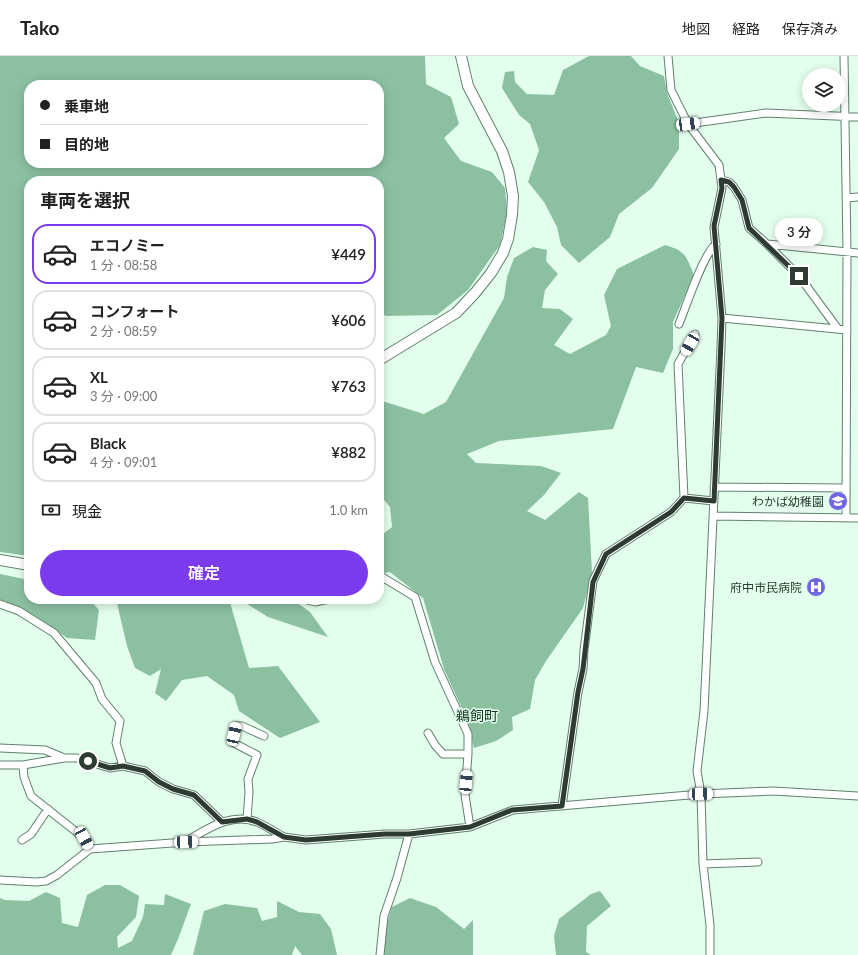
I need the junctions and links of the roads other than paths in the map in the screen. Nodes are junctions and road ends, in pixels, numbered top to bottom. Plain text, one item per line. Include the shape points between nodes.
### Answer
1 (461, 56) edge
2 (668, 56) edge
3 (844, 56) edge
4 (845, 115) junction
5 (858, 117) edge
6 (688, 124) junction
7 (721, 180) junction
8 (858, 196) edge
9 (846, 198) junction
10 (716, 244) junction
11 (767, 244) junction
12 (847, 252) junction
13 (858, 253) edge
14 (722, 318) junction
15 (679, 324) dead end
16 (838, 329) junction
17 (847, 330) junction
18 (695, 334) dead end
19 (384, 357) edge
20 (714, 487) junction
21 (846, 488) junction
22 (684, 498) junction
23 (714, 501) junction
24 (713, 516) junction
25 (846, 518) junction
26 (858, 518) edge
27 (0, 560) edge
28 (24, 564) edge
29 (384, 578) edge
30 (0, 604) edge
31 (428, 733) dead end
32 (264, 736) dead end
33 (0, 748) edge
34 (468, 754) junction
35 (64, 758) junction
36 (0, 765) edge
37 (23, 765) junction
38 (123, 766) junction
39 (701, 794) junction
40 (858, 796) edge
41 (562, 806) junction
42 (48, 810) junction
43 (247, 819) junction
44 (222, 822) junction
45 (470, 827) junction
46 (409, 834) junction
47 (284, 837) junction
48 (22, 840) dead end
49 (186, 842) junction
50 (90, 848) junction
51 (758, 862) dead end
52 (703, 864) junction
53 (0, 880) edge
54 (380, 955) edge
55 (710, 955) edge

1 - 19 street via 468,86 502,151 508,172 513,196 508,239 491,273 456,313
2 - 6 street via 671,90
3 - 4 street
4 - 5 street
4 - 6 street via 766,113
4 - 9 street
6 - 7 street via 719,165
7 - 10 street via 722,188 714,226
7 - 11 street via 729,182 734,187 742,200 749,228
8 - 9 street
9 - 12 street
10 - 14 street
10 - 15 street via 711,248 698,275
11 - 12 street
11 - 16 street via 799,276
12 - 13 street
12 - 17 street
14 - 16 street
14 - 20 street
16 - 17 street
17 - 21 street
18 - 22 street via 678,364
20 - 21 street
20 - 23 street
21 - 25 street
22 - 23 street
22 - 41 street via 671,512 606,554 593,582 583,669
23 - 24 street
24 - 25 street
24 - 39 street via 704,711 697,770
25 - 26 street
27 - 28 street
29 - 34 street via 415,597 435,662 468,734
30 - 38 street via 19,611 54,633 96,683 102,699 120,721 116,743
31 - 34 street via 443,754
32 - 43 street via 242,726 236,726 232,742 257,755 248,778
33 - 35 street via 45,750
34 - 45 street via 465,795
35 - 37 street
35 - 38 street via 77,758 110,768
36 - 37 street
37 - 42 street via 24,777 31,796
38 - 44 street via 145,771 173,789 194,795
39 - 40 street via 773,791
39 - 41 street
39 - 52 street
41 - 45 street via 512,810
42 - 48 street via 31,834
42 - 50 street via 84,838
43 - 44 street
43 - 47 street
44 - 49 street
45 - 46 street
46 - 47 street via 306,840
46 - 54 street via 384,916
47 - 49 street
49 - 50 street
50 - 53 street via 46,881
51 - 52 street
52 - 55 street via 710,925

